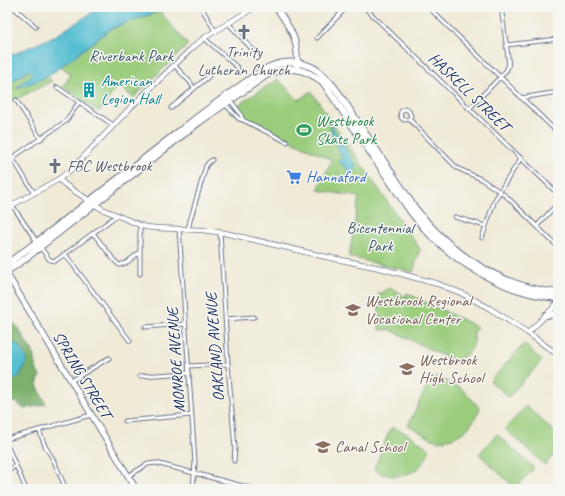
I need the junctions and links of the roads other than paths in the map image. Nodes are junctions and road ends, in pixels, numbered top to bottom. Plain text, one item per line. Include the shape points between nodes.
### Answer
1 (13, 7) edge
2 (201, 7) edge
3 (243, 7) edge
4 (255, 7) edge
5 (276, 7) edge
6 (347, 7) edge
7 (364, 7) edge
8 (428, 7) edge
9 (501, 7) edge
10 (246, 13) junction
11 (228, 23) junction
12 (36, 27) dead end
13 (216, 31) junction
14 (204, 38) junction
15 (316, 38) dead end
16 (558, 39) edge
17 (506, 45) junction
18 (260, 55) dead end
19 (174, 65) junction
20 (297, 66) junction
21 (238, 68) dead end
22 (209, 76) dead end
23 (500, 77) junction
24 (57, 88) dead end
25 (194, 88) junction
26 (558, 92) edge
27 (521, 98) junction
28 (16, 100) dead end
29 (225, 101) junction
30 (79, 102) junction
31 (170, 108) dead end
32 (469, 109) junction
33 (409, 119) dead end
34 (243, 120) junction
35 (113, 126) junction
36 (558, 133) edge
37 (41, 138) junction
38 (287, 142) dead end
39 (7, 149) edge
40 (12, 158) junction
41 (521, 158) junction
42 (212, 160) dead end
43 (59, 179) junction
44 (500, 191) junction
45 (34, 193) junction
46 (558, 194) edge
47 (92, 203) junction
48 (558, 203) edge
49 (12, 205) junction
50 (7, 208) edge
51 (116, 216) junction
52 (455, 217) dead end
53 (140, 225) junction
54 (485, 226) junction
55 (537, 226) junction
56 (179, 229) junction
57 (188, 229) junction
58 (220, 232) junction
59 (93, 233) junction
60 (482, 238) dead end
61 (39, 245) junction
62 (558, 247) edge
63 (140, 252) junction
64 (65, 254) junction
65 (7, 264) edge
66 (7, 270) edge
67 (7, 274) edge
68 (140, 274) dead end
69 (558, 293) edge
70 (558, 298) edge
71 (557, 308) edge
72 (546, 315) joint
73 (254, 317) dead end
74 (225, 319) junction
75 (185, 324) junction
76 (145, 327) dead end
77 (528, 333) junction
78 (130, 341) dead end
79 (558, 355) edge
80 (109, 358) dead end
81 (228, 364) junction
82 (188, 366) junction
83 (189, 373) junction
84 (140, 376) dead end
85 (71, 381) junction
86 (91, 415) junction
87 (192, 415) junction
88 (124, 420) dead end
89 (39, 430) junction
90 (7, 439) edge
91 (7, 445) edge
92 (234, 461) dead end
93 (15, 466) junction
94 (7, 472) edge
95 (194, 472) junction
96 (128, 476) junction
97 (26, 489) edge
98 (66, 489) edge
99 (136, 489) edge
100 (193, 489) edge
101 (254, 489) edge

1 - 12 street
2 - 13 street
3 - 10 street
4 - 10 main road
5 - 20 main road via 296,43
6 - 15 street
7 - 32 street, HASKELL STREET
8 - 23 street
9 - 17 street
10 - 11 main road
11 - 13 main road
11 - 18 street
13 - 14 main road
14 - 19 main road
14 - 21 street
16 - 17 street
17 - 23 street via 509,63
19 - 25 street
19 - 35 main road
20 - 29 highway via 279,64 265,69
20 - 69 highway via 307,65 314,68 330,82 414,207 446,242 474,263 499,276 543,291
20 - 70 highway via 323,82 411,212 442,246 487,277 531,294
22 - 25 street
23 - 27 street
23 - 32 street
24 - 30 street
25 - 31 street
26 - 27 street
27 - 36 street
28 - 37 street
29 - 34 street via 240,113
29 - 34 street via 239,119
29 - 47 highway
30 - 35 street
30 - 37 street via 68,120
32 - 41 street, HASKELL STREET
33 - 44 street via 457,168
34 - 38 street
35 - 43 main road
37 - 40 street
39 - 40 street
40 - 45 street
41 - 44 street
41 - 46 street, HASKELL STREET
42 - 57 street via 206,166
43 - 45 main road
43 - 47 main road
44 - 54 street
44 - 55 street
45 - 49 main road
47 - 51 main road
47 - 61 highway
48 - 55 street
49 - 50 main road
49 - 61 street
51 - 53 main road
51 - 59 street
52 - 54 street
53 - 56 main road
53 - 63 street
54 - 60 street
55 - 62 street
56 - 57 main road
56 - 75 street, MONROE AVENUE
57 - 58 main road
58 - 74 street, OAKLAND AVENUE
58 - 77 main road via 380,268 438,284 489,308
59 - 63 street via 120,265
59 - 64 street
61 - 64 street via 52,261
61 - 65 highway
61 - 66 highway
63 - 68 street
64 - 78 street
67 - 85 main road, SPRING STREET
71 - 72 highway
72 - 77 main road
73 - 74 street
74 - 81 street, OAKLAND AVENUE
75 - 76 street
75 - 82 street, MONROE AVENUE
77 - 79 main road
80 - 85 street
81 - 82 street
81 - 92 street, OAKLAND AVENUE
82 - 83 street, MONROE AVENUE
83 - 84 street
83 - 87 street, MONROE AVENUE
85 - 86 main road, SPRING STREET
86 - 89 street
86 - 96 main road, SPRING STREET
87 - 88 street
87 - 95 street, MONROE AVENUE
89 - 90 street
89 - 98 street via 44,446 53,459
91 - 93 street
93 - 94 street
93 - 97 street
95 - 96 street via 153,463
95 - 100 street, MONROE AVENUE
95 - 101 street
96 - 99 main road, SPRING STREET

